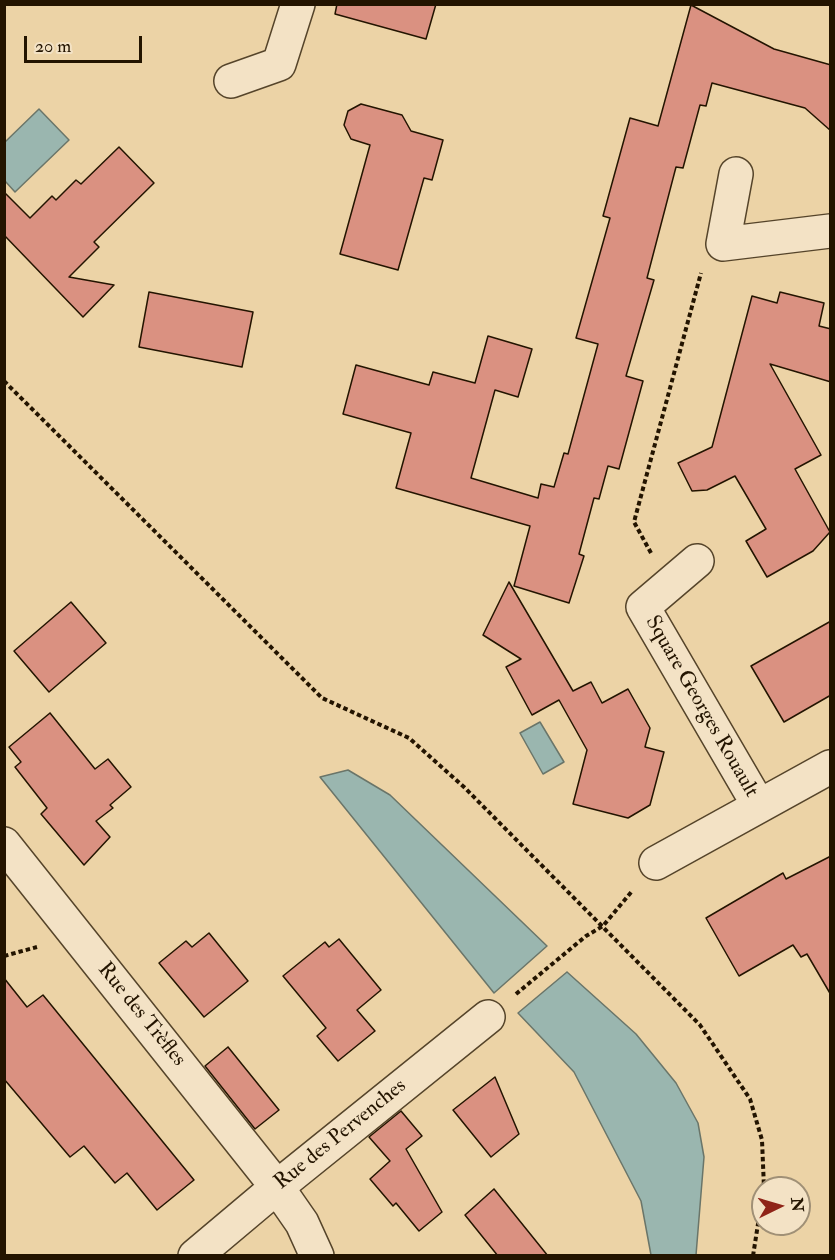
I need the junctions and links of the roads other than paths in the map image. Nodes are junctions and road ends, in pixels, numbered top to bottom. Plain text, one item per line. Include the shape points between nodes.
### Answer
1 (298, 4) edge
2 (231, 81) dead end
3 (736, 174) dead end
4 (831, 231) edge
5 (697, 561) dead end
6 (831, 767) edge
7 (759, 806) junction
8 (4, 844) edge
9 (656, 863) road end
10 (488, 1017) road end
11 (277, 1187) junction
12 (195, 1256) edge
13 (316, 1256) edge

1 - 2 street via 279,64
3 - 4 street via 723,244
5 - 7 street, Square Georges Rouault via 643,607
6 - 7 street
7 - 9 street
8 - 11 street, Rue des Trèfles
10 - 11 street, Rue des Pervenches
11 - 12 street, Rue des Pervenches
11 - 13 street, Rue des Trèfles via 302,1223

